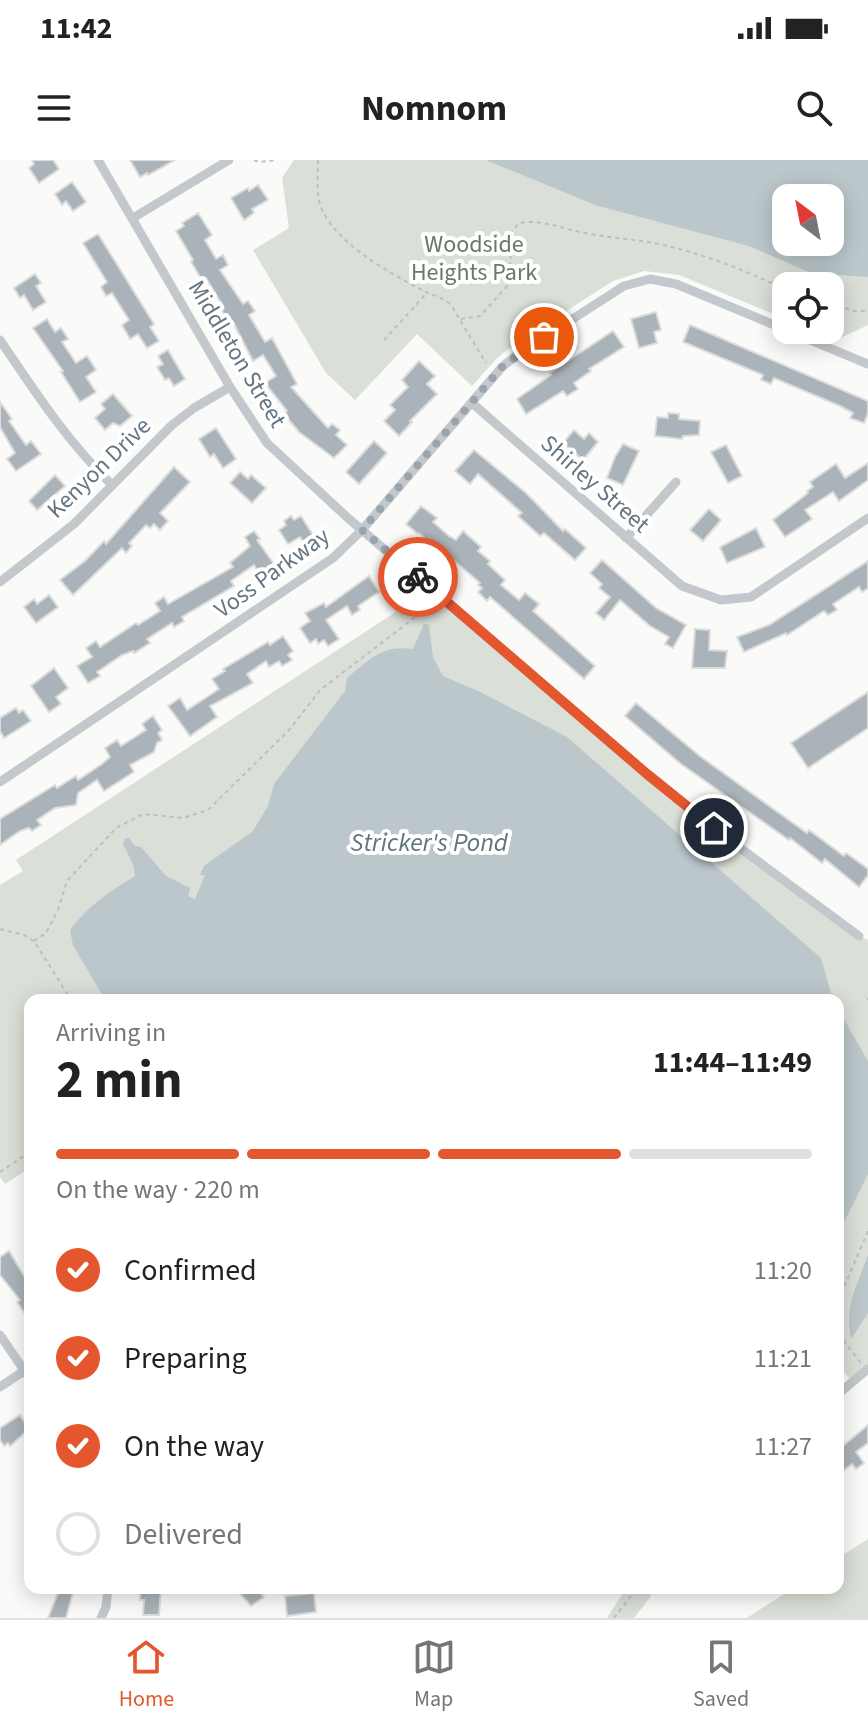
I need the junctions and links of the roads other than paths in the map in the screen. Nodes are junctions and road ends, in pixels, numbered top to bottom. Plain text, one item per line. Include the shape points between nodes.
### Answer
1 (98, 160) edge
2 (229, 160) edge
3 (133, 218) junction
4 (0, 340) edge
5 (868, 364) edge
6 (230, 387) junction
7 (472, 403) junction
8 (676, 482) dead end
9 (112, 485) junction
10 (868, 518) edge
11 (362, 530) junction
12 (626, 538) junction
13 (0, 582) edge
14 (0, 782) edge
15 (859, 936) dead end
16 (0, 1335) edge
17 (867, 1370) edge
18 (24, 1371) edge
19 (24, 1376) edge
20 (0, 1387) edge
21 (844, 1389) edge
22 (107, 1594) edge
23 (101, 1618) edge

1 - 3 street, Middleton Street
2 - 3 street
3 - 6 street, Middleton Street
4 - 9 street via 62,431
5 - 7 street, Voss Parkway via 676,284 650,279 624,286 518,354
6 - 9 street, Kenyon Drive via 172,425
6 - 11 street, Middleton Street via 267,443
7 - 11 street, Voss Parkway
7 - 12 street, Shirley Street
8 - 12 street
9 - 13 street, Kenyon Drive via 74,524
10 - 12 street, Shirley Street via 751,597 721,600 682,586
11 - 14 street, Voss Parkway via 315,572
11 - 15 street, Middleton Street via 647,774
16 - 18 street
17 - 21 street
19 - 20 street
22 - 23 street

